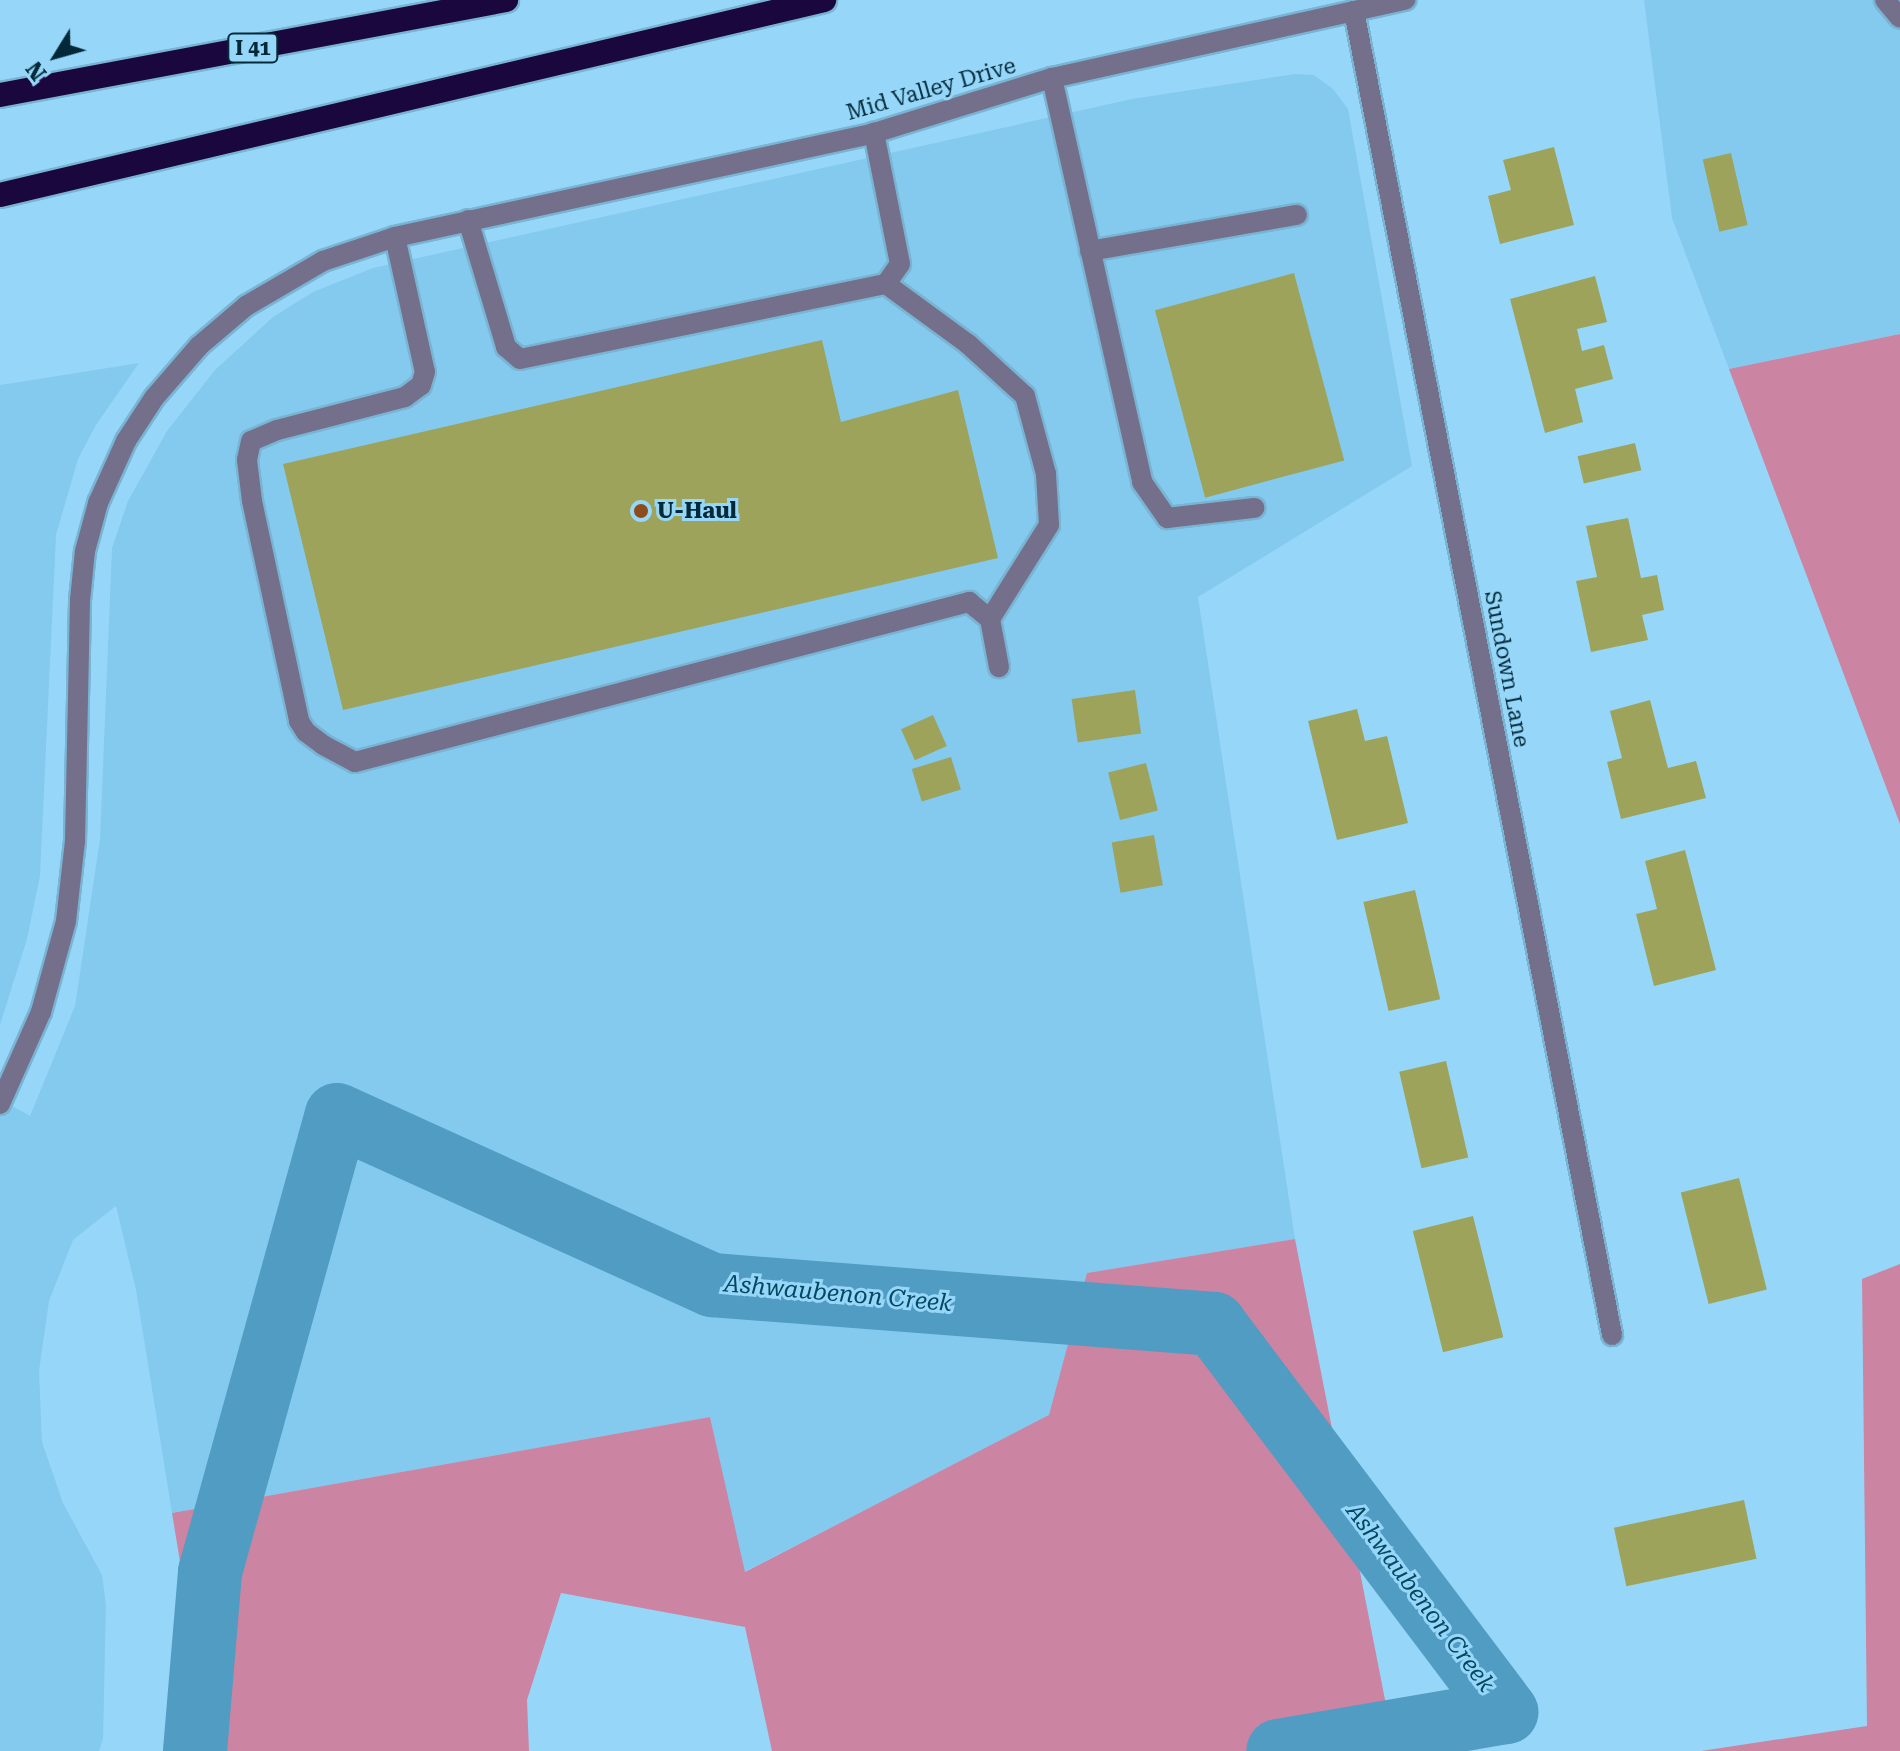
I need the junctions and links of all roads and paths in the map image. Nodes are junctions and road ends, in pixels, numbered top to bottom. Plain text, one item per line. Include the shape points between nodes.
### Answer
1 (506, 0) edge
2 (824, 0) edge
3 (1405, 0) edge
4 (1885, 0) edge
5 (1354, 11) junction
6 (1900, 18) edge
7 (1052, 78) junction
8 (0, 95) edge
9 (874, 133) junction
10 (0, 195) edge
11 (1297, 215) dead end
12 (468, 220) junction
13 (395, 237) junction
14 (1090, 251) junction
15 (886, 284) junction
16 (1254, 508) dead end
17 (990, 619) junction
18 (999, 667) dead end
19 (0, 1104) edge
20 (1612, 1335) dead end

1 - 8 highway, I 41
2 - 10 highway
3 - 5 street, Mid Valley Drive
4 - 6 street
5 - 7 street, Mid Valley Drive
5 - 20 street, Sundown Lane
7 - 9 street, Mid Valley Drive
7 - 14 street
9 - 12 street, Mid Valley Drive
9 - 15 street via 900,264
11 - 14 street
12 - 13 street, Mid Valley Drive
12 - 15 street via 506,347 520,359
13 - 17 street via 425,372 421,385 405,397 251,441 247,460 299,721 323,745 355,762 969,602
13 - 19 street, Mid Valley Drive via 300,272 229,319 154,398 112,470 91,526 80,600 75,841 66,921 41,1012
14 - 16 street via 1142,482 1167,518
15 - 17 street via 968,344 1025,396 1046,474 1049,525
17 - 18 street

